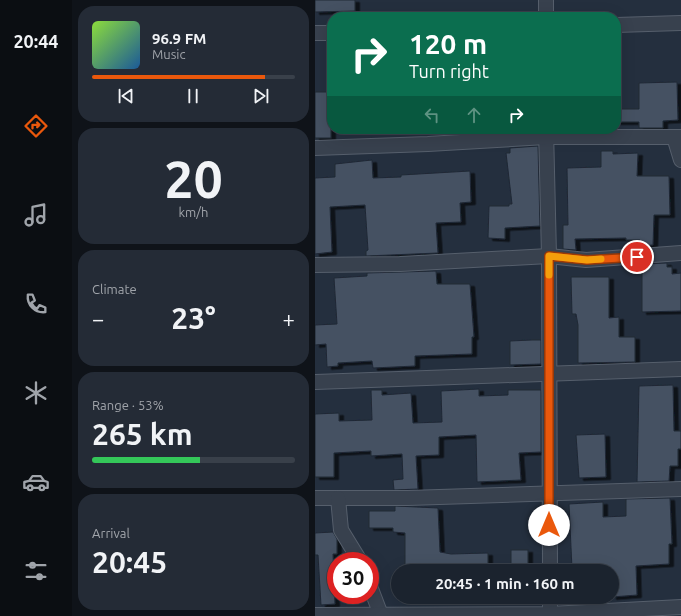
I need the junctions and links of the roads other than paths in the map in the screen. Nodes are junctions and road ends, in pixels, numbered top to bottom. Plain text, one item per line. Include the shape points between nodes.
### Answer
1 (547, 0) edge
2 (546, 12) edge
3 (681, 23) edge
4 (621, 25) edge
5 (315, 33) edge
6 (327, 33) edge
7 (534, 134) edge
8 (545, 134) edge
9 (578, 134) edge
10 (678, 137) edge
11 (315, 148) edge
12 (681, 160) edge
13 (680, 250) edge
14 (549, 256) junction
15 (315, 265) edge
16 (681, 369) edge
17 (549, 373) junction
18 (315, 382) edge
19 (681, 489) edge
20 (549, 494) junction
21 (315, 498) edge
22 (338, 498) junction
23 (354, 552) edge
24 (550, 564) edge
25 (377, 604) edge
26 (550, 604) edge
27 (681, 607) edge
28 (381, 614) junction
29 (315, 615) edge
30 (550, 615) edge

1 - 2 street
3 - 4 street
5 - 6 street
7 - 11 street via 428,144
8 - 14 street
9 - 10 street
10 - 12 street
13 - 14 street via 587,260
14 - 15 street via 400,264
14 - 17 street
16 - 17 street
17 - 18 street
17 - 20 street
19 - 20 street
20 - 22 street
20 - 24 street
21 - 22 street
22 - 23 street via 341,530
25 - 28 street
26 - 30 street
27 - 30 street
28 - 29 street
28 - 30 street

